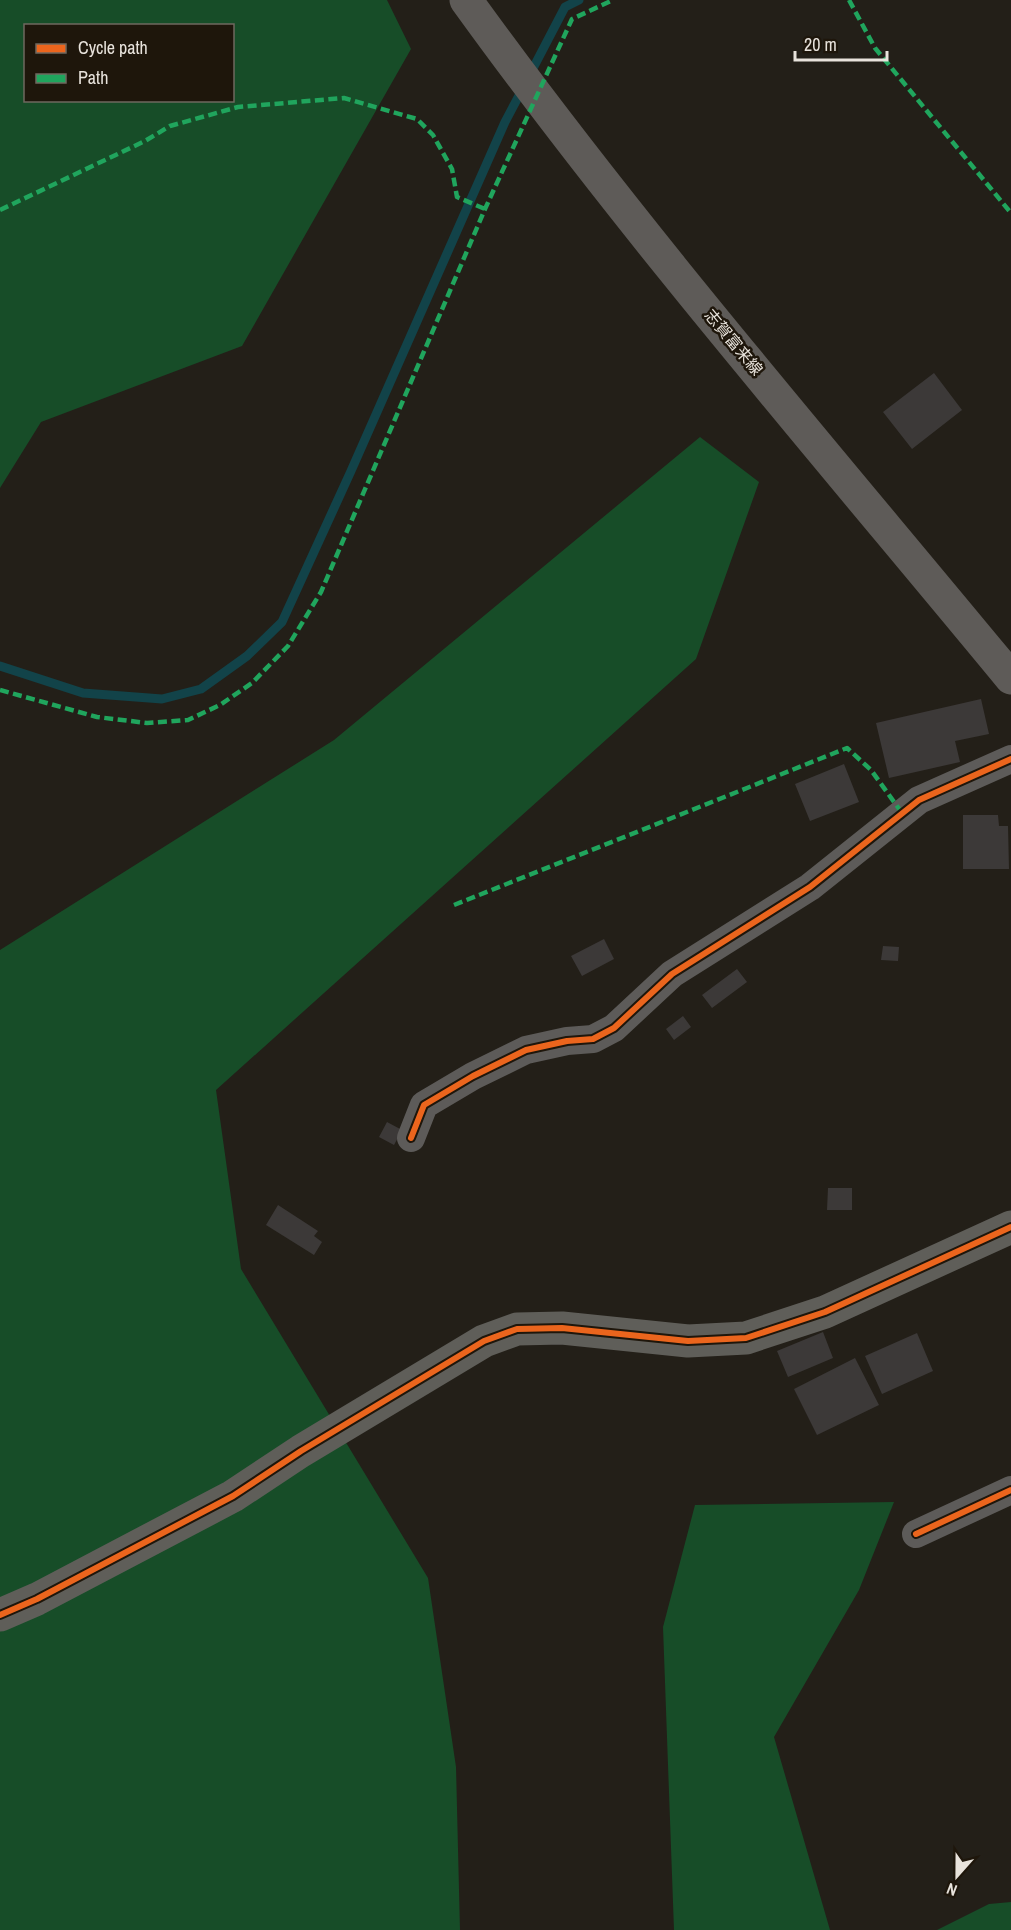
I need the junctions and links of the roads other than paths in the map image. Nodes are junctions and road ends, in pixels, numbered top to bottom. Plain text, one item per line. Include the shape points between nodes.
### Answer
1 (466, 0) edge
2 (1011, 678) edge
3 (1011, 759) edge
4 (411, 1138) dead end
5 (1011, 1227) edge
6 (1011, 1490) edge
7 (916, 1534) dead end
8 (0, 1615) edge

1 - 2 main road, 志賀富来線 via 546,109 698,299
3 - 4 street via 919,800 810,887 672,974 614,1028 593,1039 526,1050 424,1105
5 - 8 street via 825,1312 746,1338 688,1341 561,1328 517,1329 484,1341 233,1496
6 - 7 street

